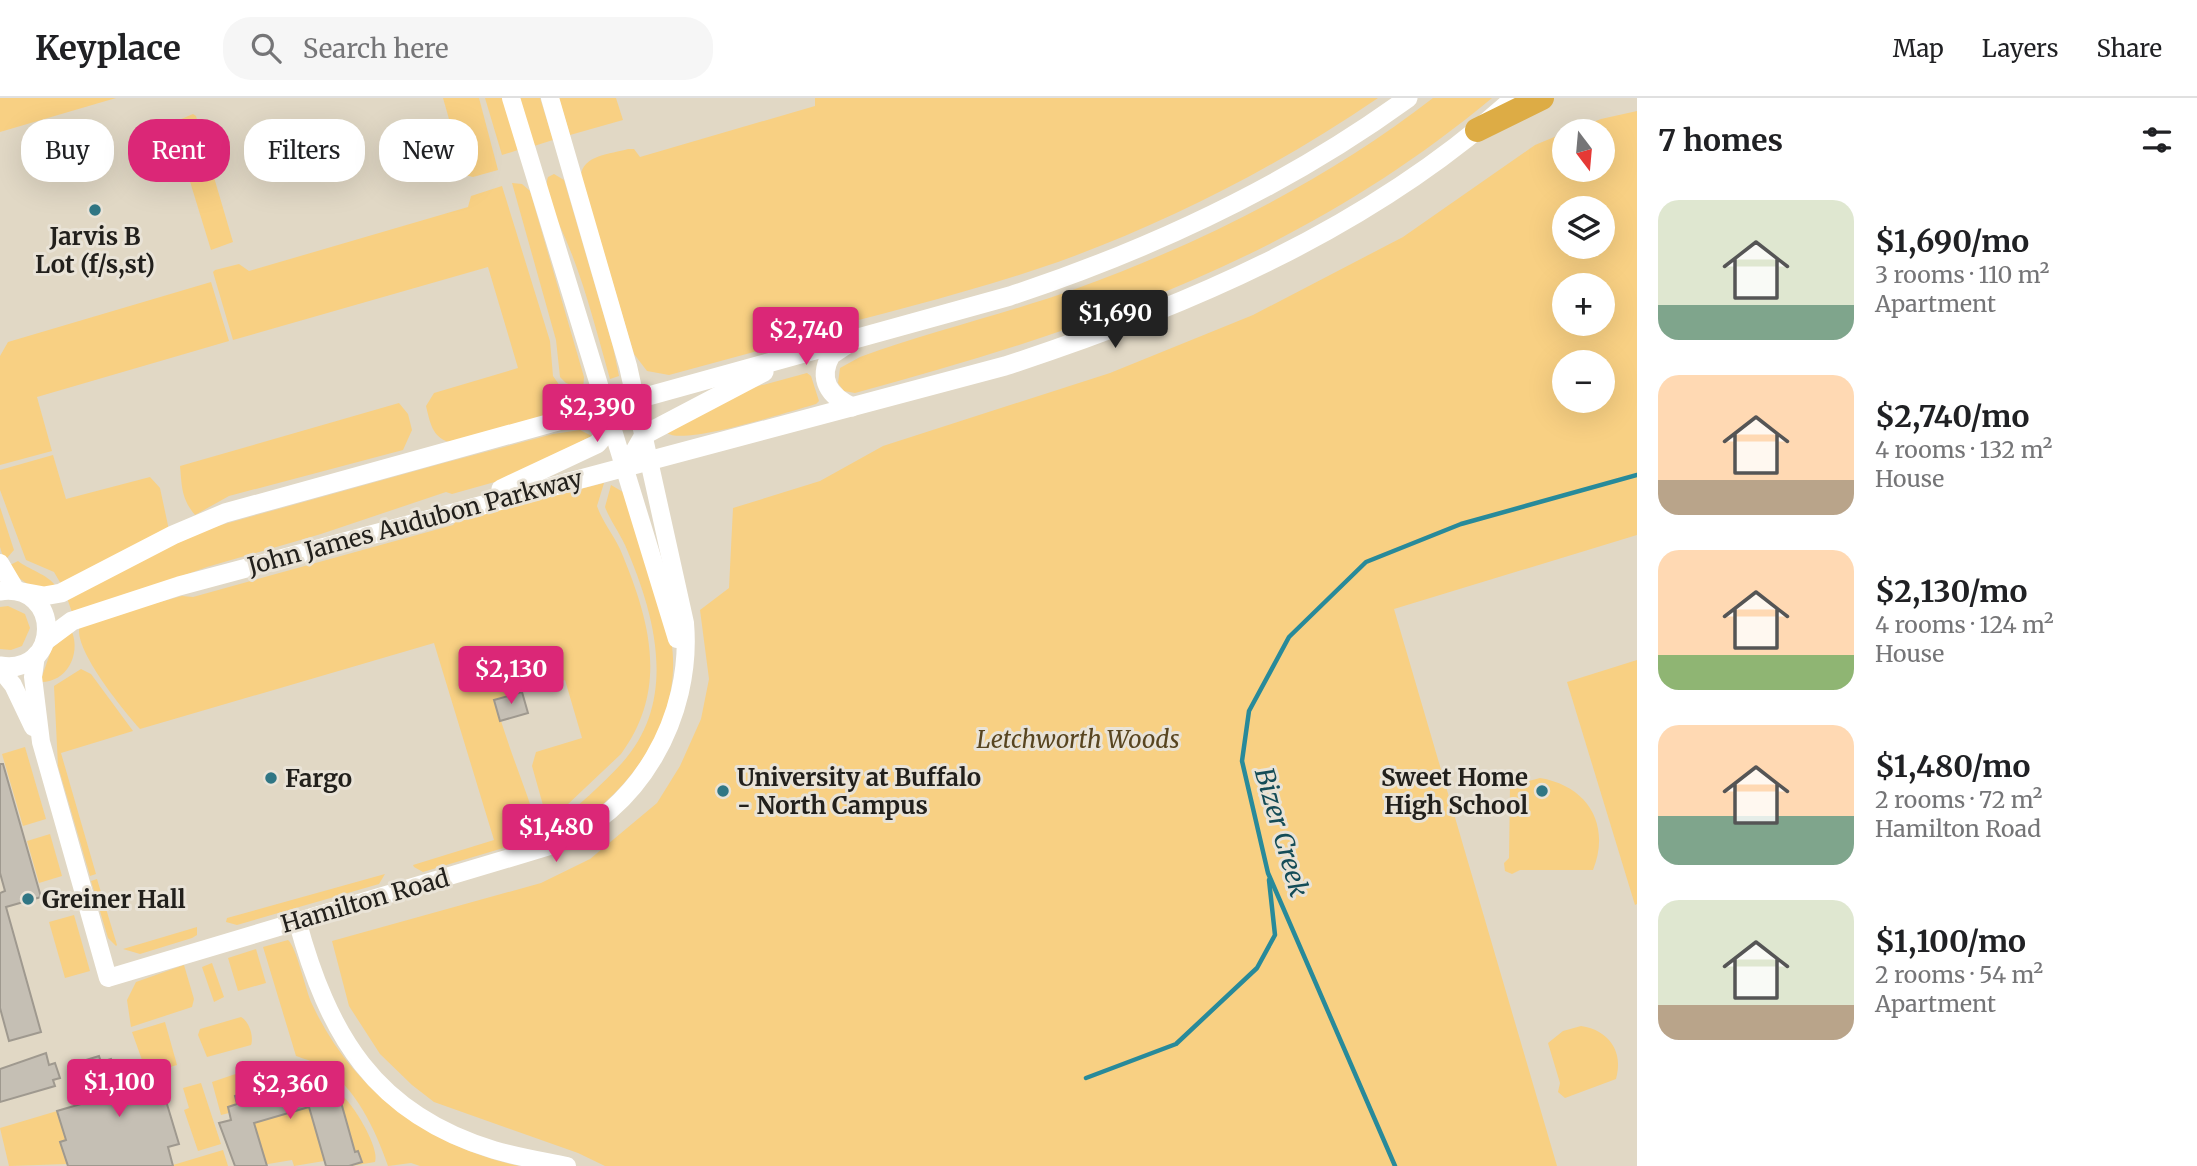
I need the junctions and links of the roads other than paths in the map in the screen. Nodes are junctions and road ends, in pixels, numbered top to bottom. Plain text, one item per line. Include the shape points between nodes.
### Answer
1 (511, 98) edge
2 (550, 98) edge
3 (1408, 98) edge
4 (1514, 98) edge
5 (1542, 98) edge
6 (1477, 130) junction
7 (866, 336) junction
8 (795, 355) junction
9 (636, 400) junction
10 (852, 407) junction
11 (606, 409) junction
12 (612, 429) junction
13 (644, 435) junction
14 (649, 462) junction
15 (625, 468) junction
16 (453, 511) junction
17 (0, 563) edge
18 (13, 591) edge
19 (41, 648) junction
20 (683, 660) junction
21 (0, 668) edge
22 (41, 742) junction
23 (297, 920) junction
24 (567, 1166) edge

1 - 11 street, Hamilton Road
2 - 9 street, Hamilton Road
3 - 7 main road via 1313,161 1186,228 1071,276
4 - 6 main road, John James Audubon Parkway
5 - 6 highway
6 - 10 main road, John James Audubon Parkway via 1362,209 1280,256 1159,311 1005,366
7 - 8 main road
7 - 10 main road via 839,348 827,362 824,377 827,388
8 - 9 main road
8 - 13 main road
9 - 11 main road
9 - 12 main road
9 - 13 street, Hamilton Road
10 - 14 main road, John James Audubon Parkway
11 - 12 street, Hamilton Road
11 - 18 main road via 225,513 68,590 44,596
12 - 15 street, Hamilton Road
12 - 16 main road via 597,444
13 - 14 street, Hamilton Road
13 - 15 main road
14 - 15 main road, John James Audubon Parkway
14 - 20 street, Hamilton Road via 683,608 687,646
15 - 16 main road, John James Audubon Parkway
15 - 20 street, Hamilton Road
16 - 19 main road, John James Audubon Parkway via 102,610 72,621
17 - 18 street
18 - 19 main road via 42,609 47,622
19 - 21 main road, John James Audubon Parkway via 19,666
19 - 22 street via 33,677
20 - 23 street, Hamilton Road via 678,698 660,747 628,794 595,823 550,846
21 - 22 street
22 - 23 street, Hamilton Road via 108,978
23 - 24 street via 317,989 337,1030 364,1068 401,1102 460,1137

